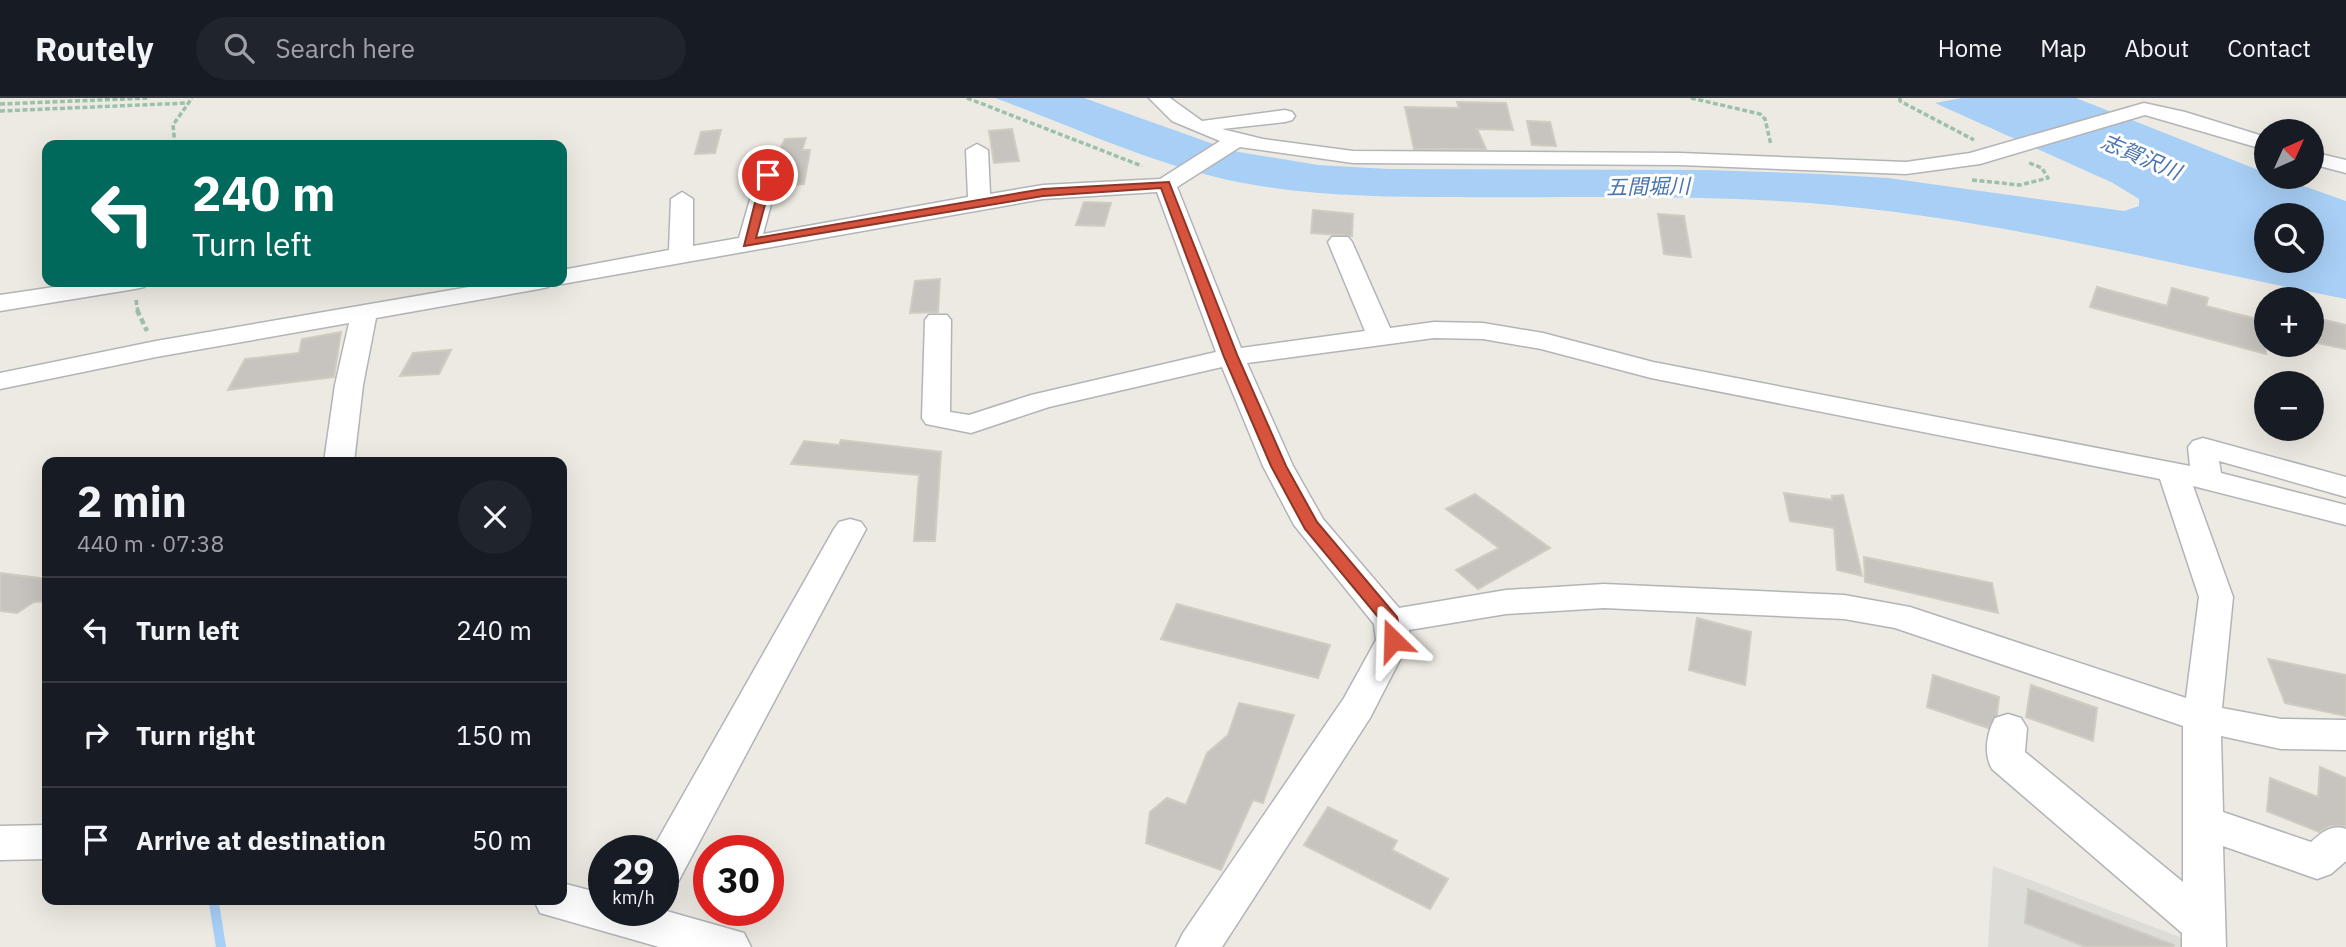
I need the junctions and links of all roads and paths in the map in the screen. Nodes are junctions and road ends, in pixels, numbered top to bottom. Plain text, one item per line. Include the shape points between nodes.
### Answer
1 (150, 98) edge
2 (192, 98) edge
3 (967, 98) edge
4 (1159, 98) edge
5 (1691, 98) edge
6 (187, 103) junction
7 (0, 104) edge
8 (0, 111) edge
9 (1284, 116) dead end
10 (1198, 126) junction
11 (1458, 134) dead end
12 (1238, 139) junction
13 (174, 140) edge
14 (2254, 140) edge
15 (977, 150) dead end
16 (1468, 158) junction
17 (2324, 161) edge
18 (1774, 162) junction
19 (2346, 167) edge
20 (768, 175) dead end
21 (1175, 178) junction
22 (682, 199) dead end
23 (979, 202) junction
24 (1340, 242) dead end
25 (748, 243) junction
26 (681, 255) junction
27 (567, 276) edge
28 (103, 287) edge
29 (135, 287) edge
30 (492, 287) edge
31 (0, 303) edge
32 (364, 314) junction
33 (938, 320) dead end
34 (1381, 337) junction
35 (156, 349) junction
36 (1231, 357) junction
37 (0, 381) edge
38 (340, 457) edge
39 (2189, 476) junction
40 (2346, 487) edge
41 (2346, 514) edge
42 (850, 528) dead end
43 (1391, 621) junction
44 (2202, 718) junction
45 (2008, 728) dead end
46 (2346, 735) edge
47 (2203, 822) junction
48 (679, 841) edge
49 (42, 842) edge
50 (0, 843) edge
51 (2337, 843) dead end
52 (567, 902) edge
53 (588, 906) edge
54 (668, 926) edge
55 (2204, 936) edge
56 (729, 947) edge
57 (1198, 947) edge

1 - 7 path
2 - 6 path
3 - 21 path
4 - 10 street via 1179,117
5 - 18 path via 1760,114
6 - 8 path
6 - 13 path via 173,125
9 - 10 street
10 - 12 street
11 - 16 street
12 - 16 street via 1353,157
12 - 21 street
14 - 18 street via 2157,110 2133,112 1948,165 1906,168
15 - 23 street
16 - 18 street via 1527,150
17 - 19 street
20 - 25 street
21 - 23 street via 1082,181
21 - 36 street
22 - 26 street
23 - 25 street
24 - 34 street
25 - 26 street
26 - 27 street
28 - 31 street
29 - 35 path via 138,314
30 - 32 street
32 - 35 street
32 - 38 street
33 - 36 street via 936,418 971,424 1041,401
34 - 36 street
34 - 39 street via 1434,330 1483,331 1543,341 1651,370
35 - 37 street
36 - 43 street via 1278,466 1310,525
39 - 40 street via 2203,447
39 - 41 street
39 - 44 street via 2201,547 2216,597
42 - 48 street
43 - 44 street via 1506,602 1604,596 1844,607 1898,616
43 - 57 street via 1393,640 1357,708
44 - 46 street via 2281,734
44 - 47 street
45 - 55 street via 2006,758
47 - 51 street via 2317,862
47 - 55 street
49 - 50 street
52 - 53 street
54 - 56 street

